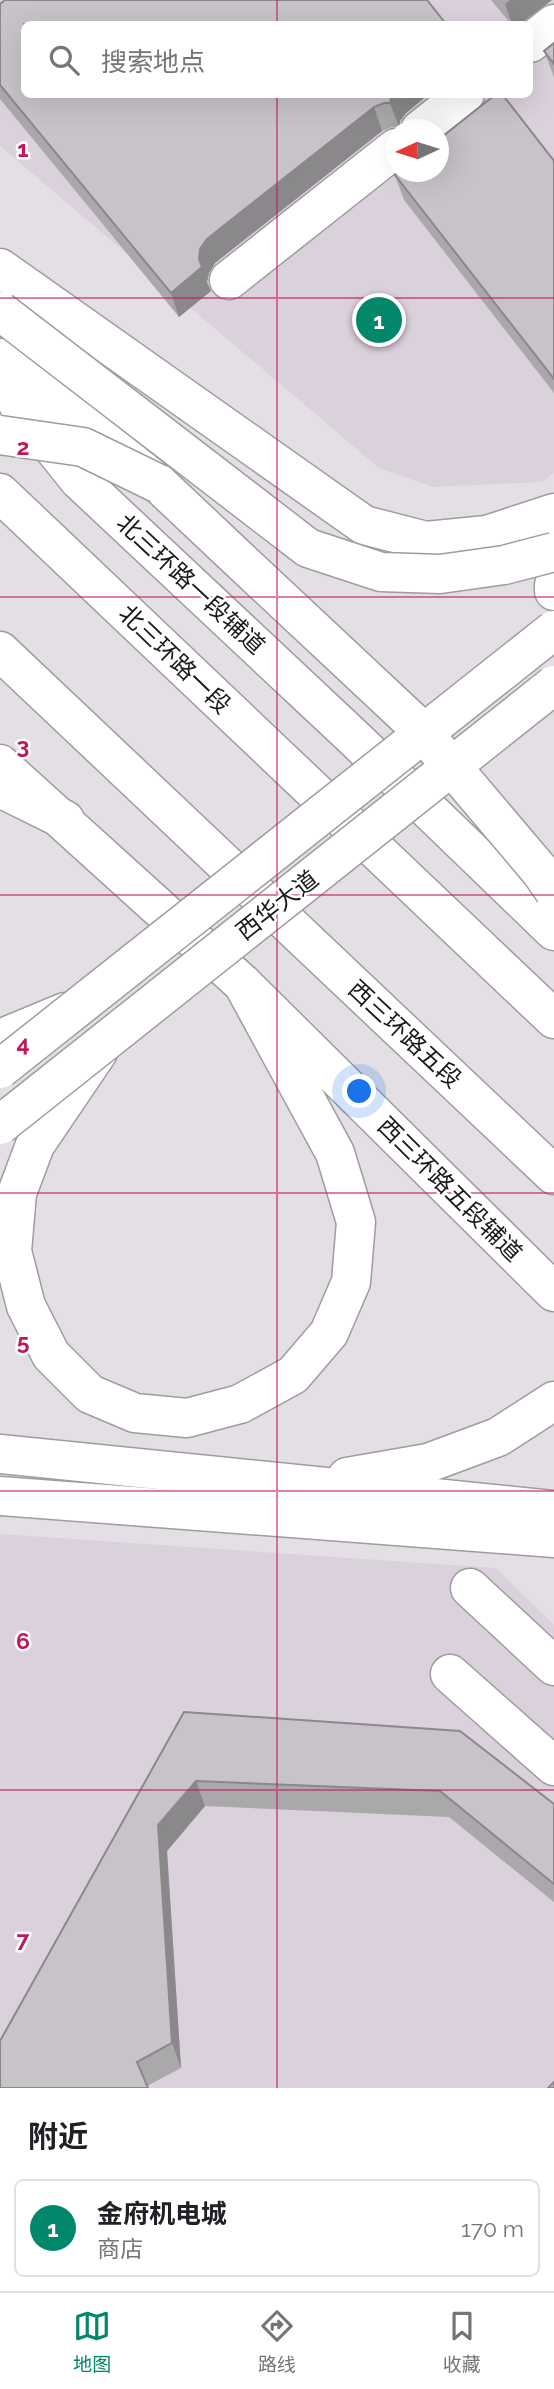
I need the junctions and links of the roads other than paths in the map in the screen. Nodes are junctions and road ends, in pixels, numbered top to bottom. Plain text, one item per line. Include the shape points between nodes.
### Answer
1 (554, 24) edge
2 (533, 41) edge
3 (460, 98) edge
4 (434, 119) edge
5 (386, 157) edge
6 (0, 268) edge
7 (229, 279) dead end
8 (0, 311) edge
9 (0, 358) edge
10 (0, 373) edge
11 (0, 435) edge
12 (159, 484) junction
13 (0, 493) edge
14 (554, 513) edge
15 (554, 552) edge
16 (554, 585) edge
17 (554, 591) edge
18 (554, 631) edge
19 (0, 651) edge
20 (554, 685) edge
21 (0, 764) edge
22 (0, 788) edge
23 (65, 820) junction
24 (550, 883) edge
25 (554, 931) edge
26 (243, 984) junction
27 (80, 1006) junction
28 (554, 1019) edge
29 (0, 1039) edge
30 (105, 1042) junction
31 (0, 1069) edge
32 (0, 1125) edge
33 (554, 1175) edge
34 (554, 1292) edge
35 (554, 1401) edge
36 (0, 1454) edge
37 (296, 1486) junction
38 (0, 1496) edge
39 (554, 1510) edge
40 (554, 1538) edge
41 (470, 1588) dead end
42 (554, 1666) edge
43 (450, 1674) dead end
44 (554, 1766) edge

1 - 2 main road
3 - 4 main road
5 - 7 main road
6 - 14 main road via 363,525 426,541 487,535
8 - 15 main road, bridge via 308,548 381,572 440,574
9 - 12 main road, bridge
10 - 25 main road, 北三环路一段辅道 via 18,404 79,480
11 - 12 main road, bridge via 83,447
12 - 24 main road, bridge via 419,728
13 - 28 main road, 北三环路一段
16 - 17 main road
18 - 27 main road, 西华大道, bridge
19 - 33 main road, 西三环路五段
20 - 30 main road, 西华大道, bridge
21 - 23 main road
22 - 23 main road
23 - 26 main road, 西三环路五段辅道
26 - 30 main road via 335,1153 356,1222 351,1282 329,1333 293,1375 240,1404 187,1418 135,1413 90,1394 51,1355 26,1306 12,1251 17,1193 35,1145
26 - 34 main road, 西三环路五段辅道
27 - 29 main road, bridge
27 - 31 main road, 西华大道, bridge
30 - 32 main road, 西华大道, bridge
35 - 37 main road via 498,1437 428,1462
36 - 37 main road
37 - 39 main road
38 - 40 main road
41 - 42 main road
43 - 44 main road

